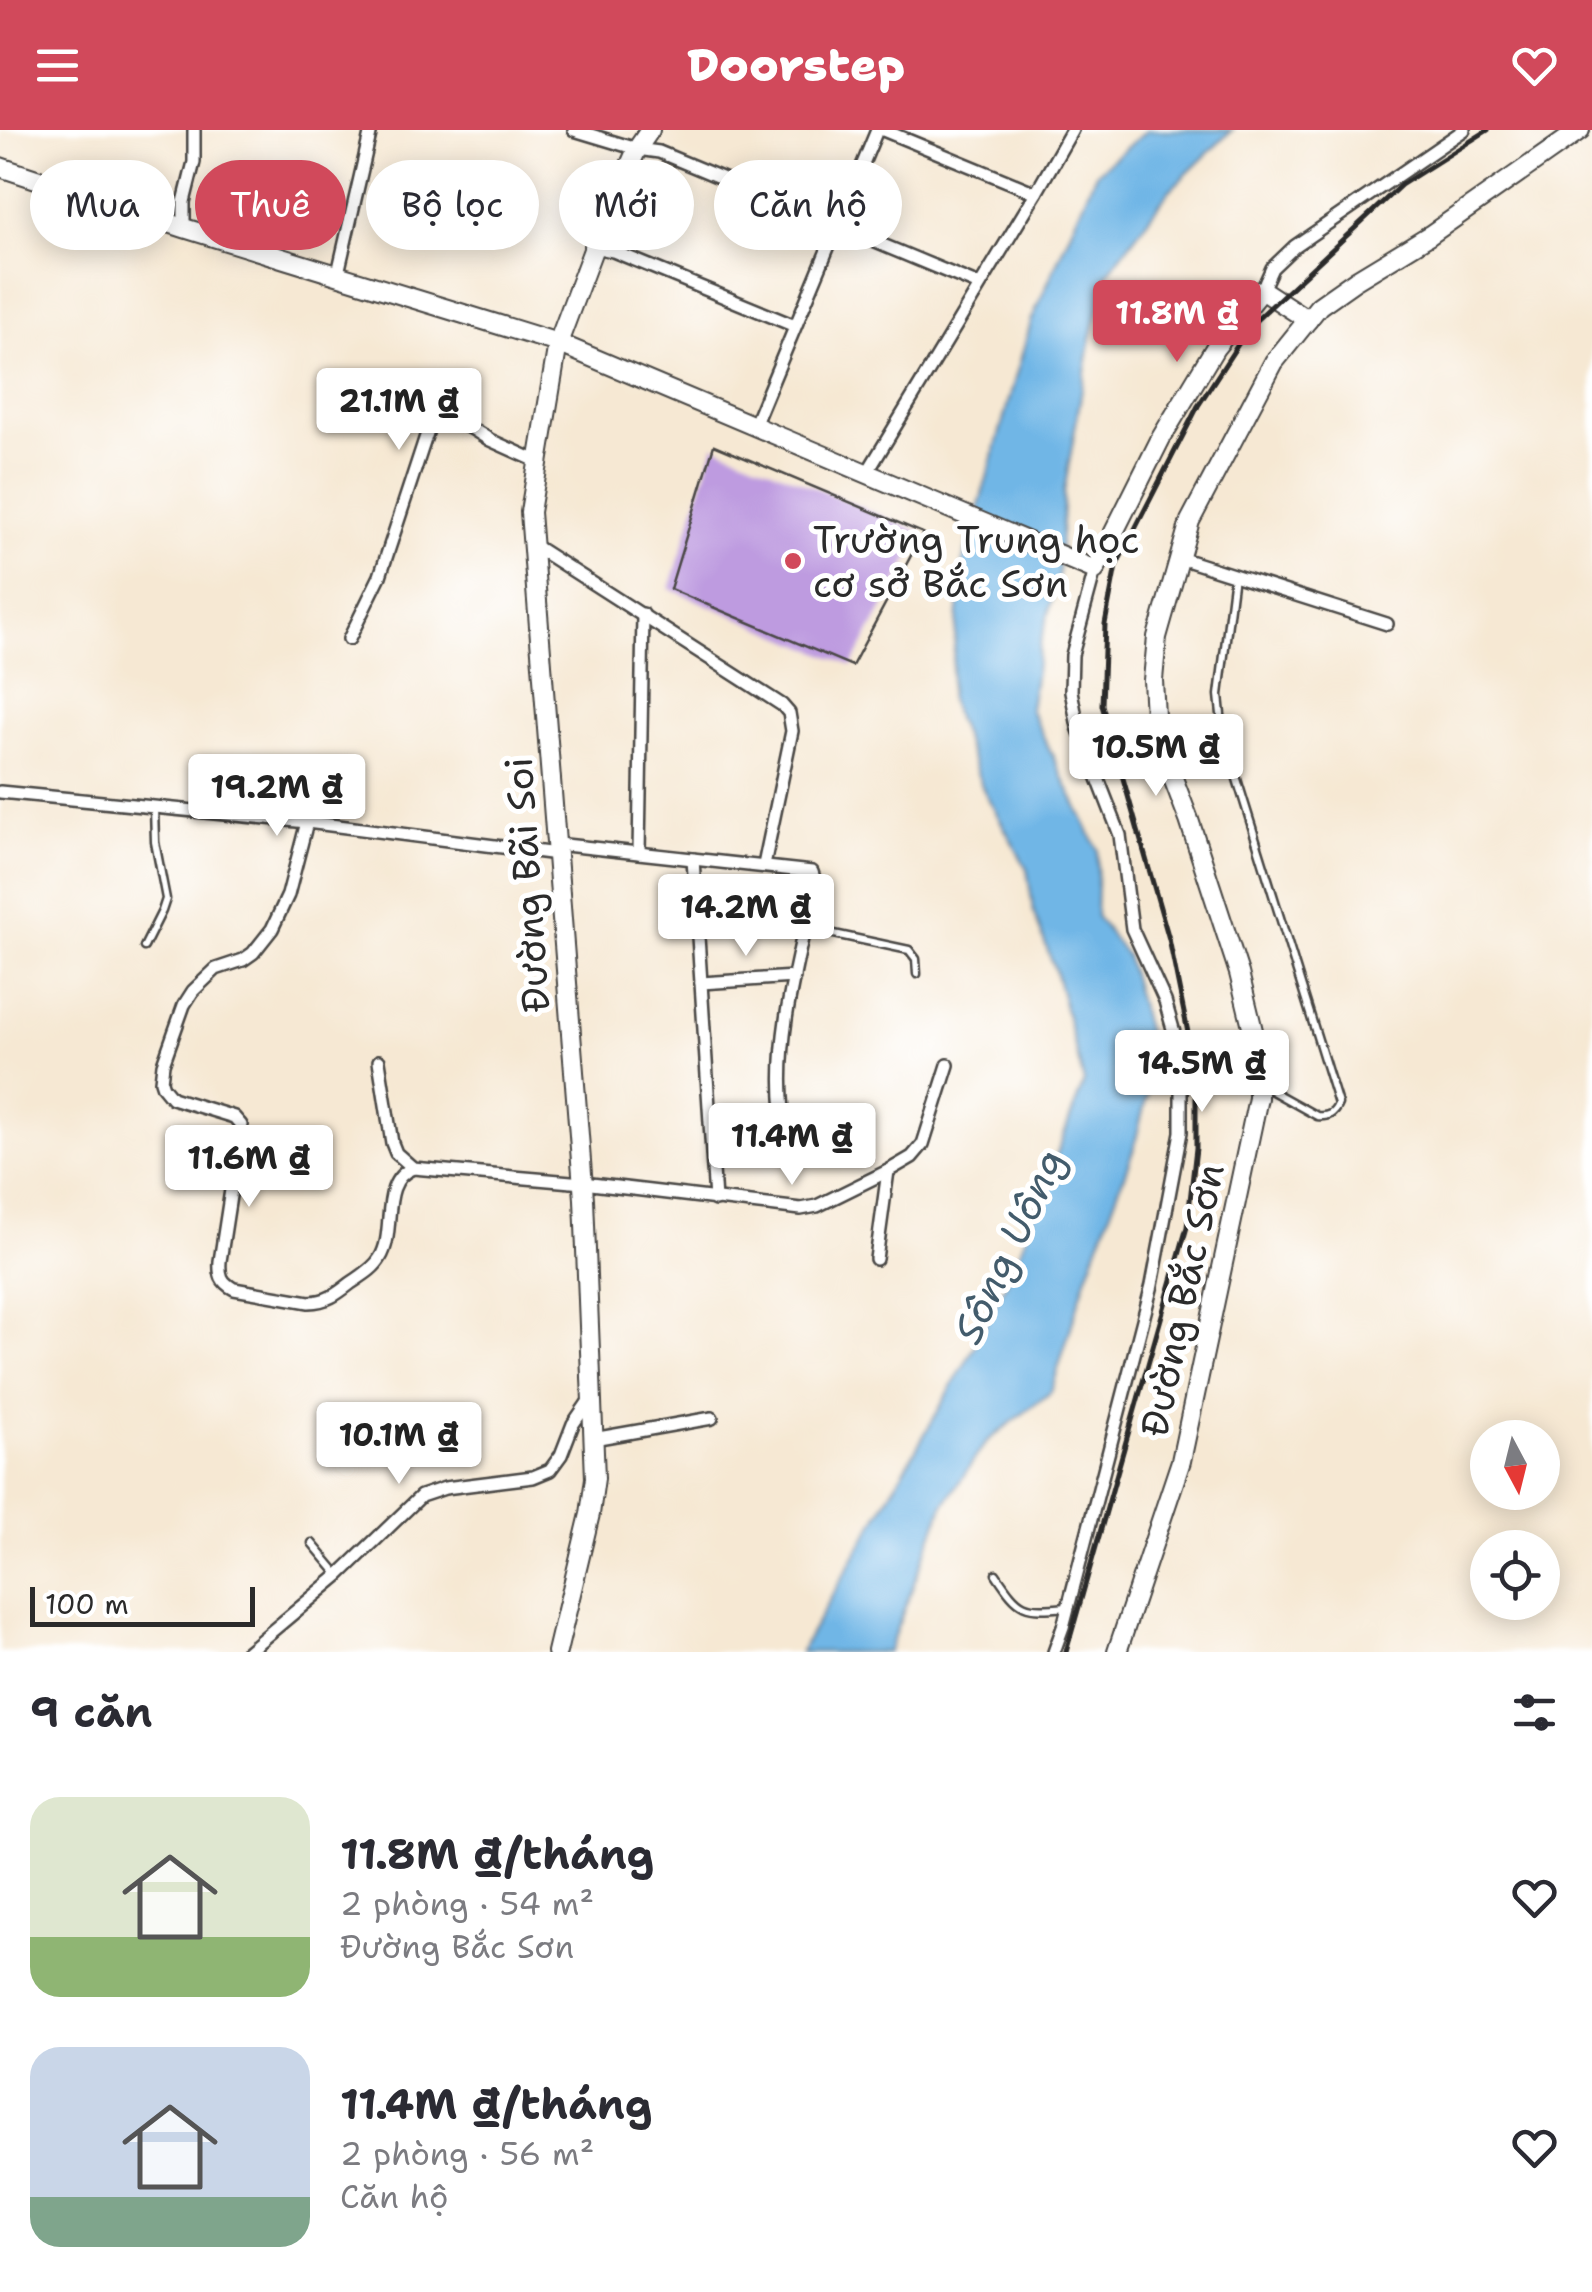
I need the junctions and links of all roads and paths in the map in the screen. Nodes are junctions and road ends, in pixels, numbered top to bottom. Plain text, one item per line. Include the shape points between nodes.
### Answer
1 (371, 130) edge
2 (574, 130) edge
3 (650, 130) edge
4 (880, 130) edge
5 (1072, 130) edge
6 (1464, 130) edge
7 (1580, 130) edge
8 (192, 131) edge
9 (638, 148) junction
10 (633, 160) edge
11 (866, 160) edge
12 (0, 167) edge
13 (714, 175) edge
14 (1036, 193) junction
15 (184, 228) junction
16 (593, 250) edge
17 (608, 250) edge
18 (826, 250) edge
19 (894, 250) edge
20 (338, 273) junction
21 (979, 285) junction
22 (1262, 290) junction
23 (1308, 320) junction
24 (794, 326) junction
25 (558, 343) junction
26 (754, 426) junction
27 (539, 462) junction
28 (867, 473) junction
29 (533, 545) junction
30 (1180, 558) junction
31 (1089, 568) junction
32 (1234, 575) junction
33 (643, 614) junction
34 (1387, 624) dead end
35 (349, 639) dead end
36 (0, 792) edge
37 (154, 806) junction
38 (308, 822) junction
39 (557, 849) junction
40 (639, 853) junction
41 (692, 859) junction
42 (764, 865) junction
43 (805, 927) junction
44 (144, 947) dead end
45 (918, 974) dead end
46 (794, 976) junction
47 (701, 983) junction
48 (378, 1060) dead end
49 (948, 1064) dead end
50 (1258, 1083) junction
51 (782, 1111) dead end
52 (413, 1168) junction
53 (888, 1171) junction
54 (583, 1183) junction
55 (715, 1200) junction
56 (876, 1259) dead end
57 (591, 1398) junction
58 (712, 1418) dead end
59 (593, 1439) junction
60 (312, 1543) dead end
61 (996, 1574) dead end
62 (339, 1575) junction
63 (1068, 1607) junction
64 (247, 1652) edge
65 (557, 1652) edge
66 (1054, 1652) edge
67 (1118, 1652) edge

1 - 20 street
2 - 9 street
3 - 9 main road, Đường Bãi Soi
4 - 11 street
4 - 14 street
5 - 14 street
6 - 22 street via 1295,246 1272,268
7 - 23 main road, Đường Bắc Sơn via 1356,280
8 - 15 street
9 - 10 main road, Đường Bãi Soi
9 - 13 street
12 - 15 main road
14 - 21 street
15 - 20 main road
16 - 25 main road, Đường Bãi Soi
17 - 24 street
18 - 24 street
19 - 21 street
20 - 25 main road
21 - 28 street
22 - 23 main road
22 - 31 main road via 1215,348
23 - 30 main road, Đường Bắc Sơn via 1274,362 1190,521
24 - 26 street
25 - 26 main road
25 - 27 main road, Đường Bãi Soi
26 - 28 main road
27 - 29 main road, Đường Bãi Soi via 530,512
27 - 35 street via 458,424 430,424 380,576
28 - 31 main road
29 - 33 street
29 - 39 main road, Đường Bãi Soi
30 - 32 street
30 - 50 main road, Đường Bắc Sơn via 1156,637 1155,716 1239,973 1258,1051
31 - 63 street via 1071,691 1120,835 1132,929 1177,1043 1181,1132 1152,1285
32 - 34 street
32 - 50 lane via 1219,695 1223,734 1338,1104 1335,1112 1317,1116
33 - 40 street
33 - 42 street via 789,713 792,731
36 - 37 street
37 - 38 street
37 - 44 lane via 166,899
38 - 39 street
38 - 52 street via 272,928 253,953 216,969 194,990 161,1073 172,1098 241,1125 221,1278 234,1289 309,1302 336,1295 382,1256 393,1188
39 - 40 street
39 - 54 main road, Đường Bãi Soi
40 - 41 street
41 - 42 street
41 - 47 street
42 - 43 street via 815,876
43 - 45 lane via 909,950
43 - 46 street
46 - 47 street
46 - 51 street via 780,1059
47 - 55 street
48 - 52 street via 392,1143
49 - 53 street via 923,1144
50 - 67 main road, Đường Bắc Sơn via 1181,1461
52 - 54 street
53 - 55 street via 809,1208
53 - 56 street
54 - 55 street
54 - 57 main road, Đường Bãi Soi
57 - 59 main road, Đường Bãi Soi
57 - 62 street via 550,1470 421,1496
58 - 59 street
59 - 65 main road, Đường Bãi Soi via 593,1497
60 - 62 lane
61 - 63 lane via 1020,1605
62 - 64 street
63 - 66 street

